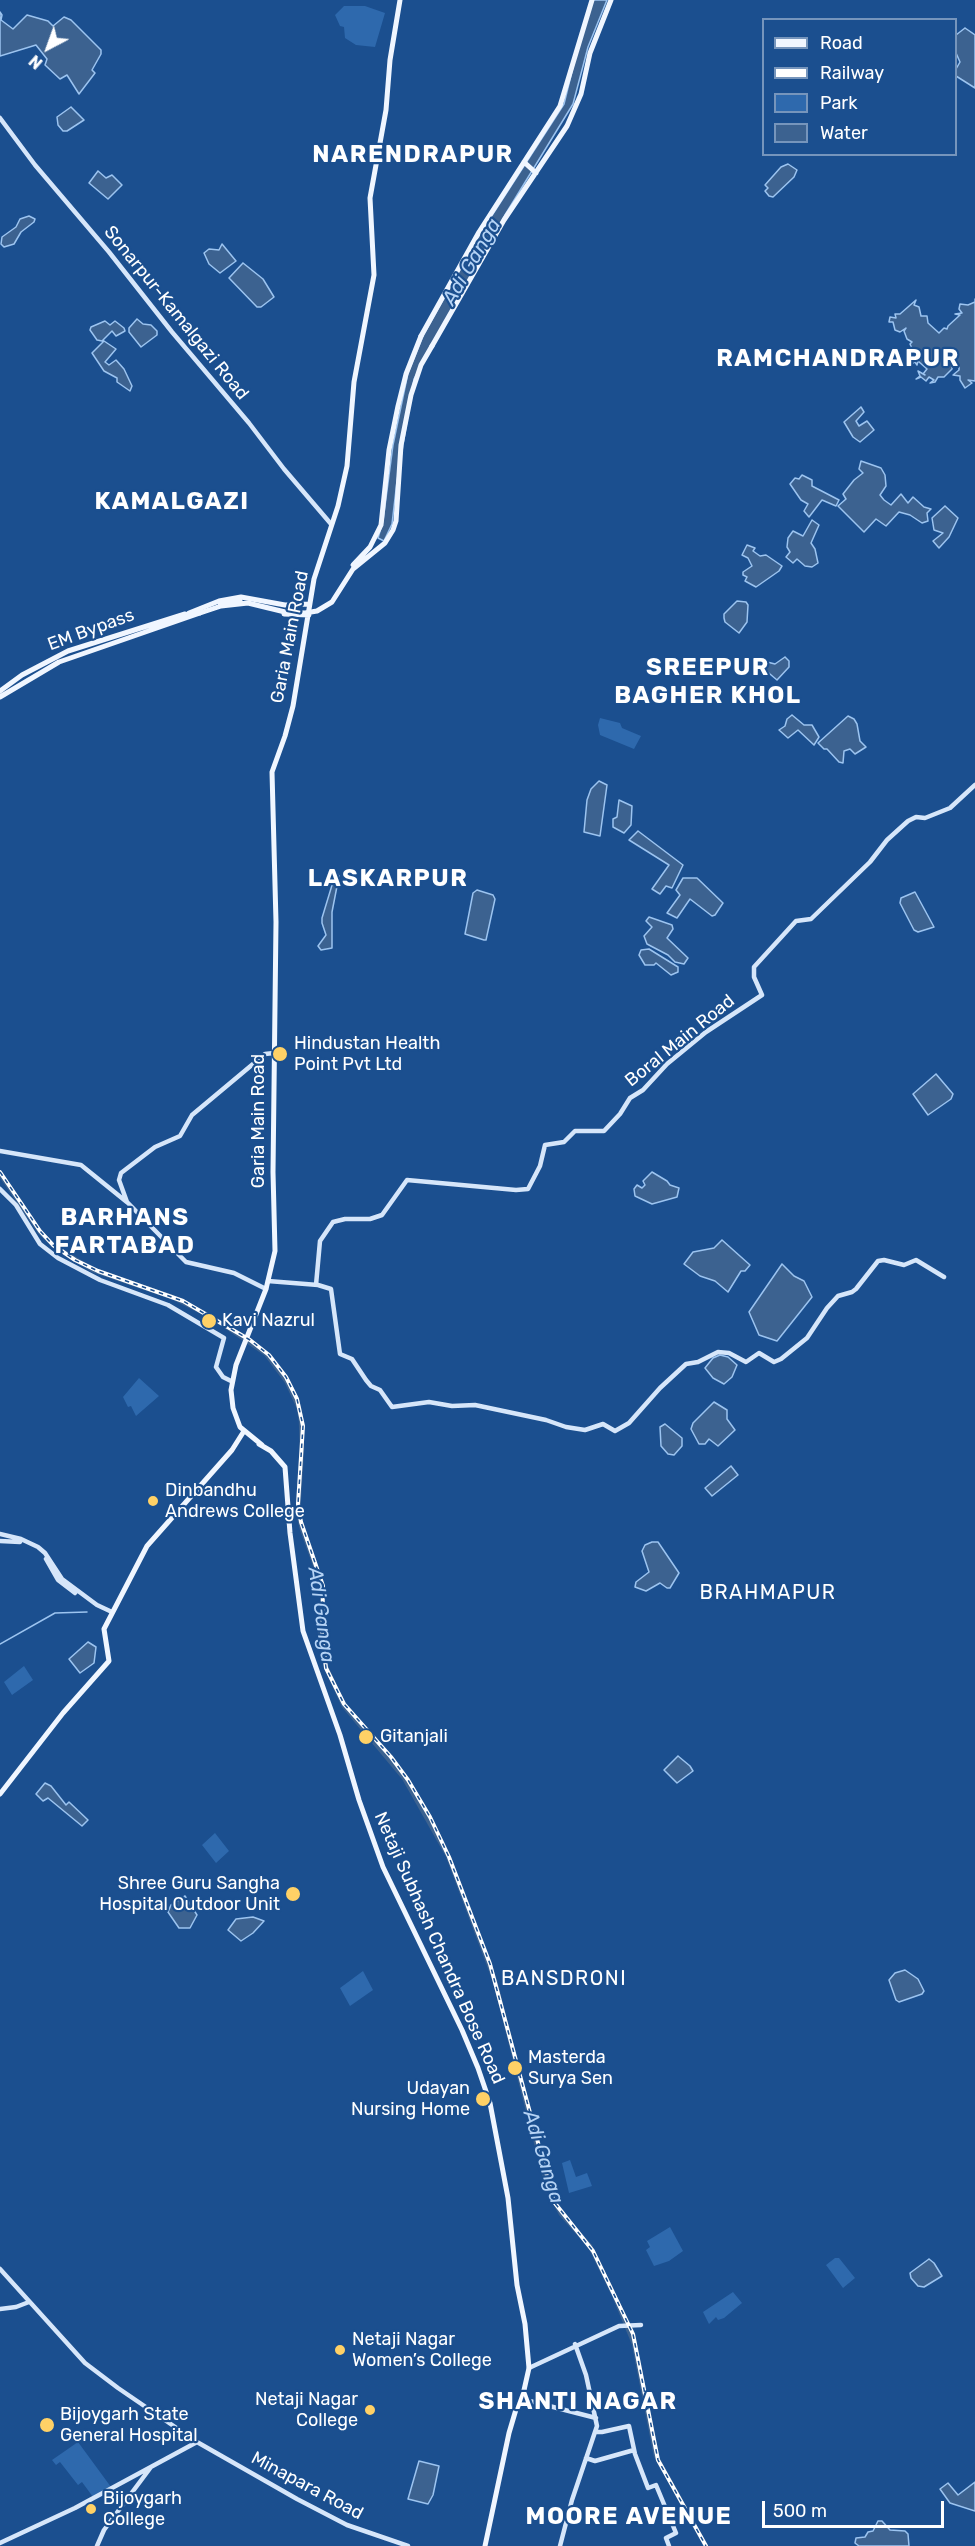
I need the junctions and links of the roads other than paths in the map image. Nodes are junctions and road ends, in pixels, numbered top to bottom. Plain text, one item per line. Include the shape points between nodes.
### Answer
1 (400, 0) edge
2 (592, 0) edge
3 (611, 0) edge
4 (576, 52) junction
5 (588, 54) junction
6 (0, 118) edge
7 (524, 162) junction
8 (536, 173) junction
9 (331, 524) junction
10 (310, 604) junction
11 (195, 612) junction
12 (309, 615) junction
13 (176, 618) junction
14 (0, 691) edge
15 (0, 697) edge
16 (975, 785) edge
17 (274, 1053) junction
18 (0, 1151) edge
19 (0, 1189) edge
20 (127, 1203) junction
21 (944, 1277) dead end
22 (316, 1285) junction
23 (266, 1286) junction
24 (230, 1381) junction
25 (243, 1432) junction
26 (0, 1534) edge
27 (0, 1541) edge
28 (112, 1613) junction
29 (25, 1765) junction
30 (0, 1794) edge
31 (0, 1800) edge
32 (0, 2269) edge
33 (29, 2302) junction
34 (0, 2309) edge
35 (641, 2325) dead end
36 (575, 2344) junction
37 (529, 2368) junction
38 (522, 2399) junction
39 (596, 2418) junction
40 (596, 2432) junction
41 (197, 2442) junction
42 (634, 2450) junction
43 (586, 2458) junction
44 (151, 2467) junction
45 (0, 2543) edge
46 (97, 2546) edge
47 (408, 2546) edge
48 (485, 2546) edge
49 (560, 2546) edge
50 (669, 2546) edge

1 - 9 main road, Garia Main Road via 370,198 375,263 372,286 354,382 346,473
2 - 4 main road
3 - 5 main road
4 - 5 main road
4 - 7 main road via 560,106
5 - 8 main road via 581,94 571,120
6 - 9 main road, Sonarpur-Kamalgazi Road
7 - 8 main road
7 - 11 main road, bridge via 479,232 421,336 398,406 383,516 370,547 323,605 306,610 248,599
8 - 11 main road, bridge via 504,220 421,365 401,445 396,521 386,543 353,569 332,602 317,611 291,612 248,603
9 - 10 main road, Garia Main Road
10 - 11 main road via 241,597 219,601
10 - 12 main road, Garia Main Road
11 - 12 main road via 247,605
11 - 13 main road
12 - 17 main road, Garia Main Road via 292,706 272,772
13 - 14 main road, EM Bypass via 68,651
13 - 15 main road via 165,626 59,662
16 - 22 main road, Boral Main Road via 953,806 908,821 811,918 796,921 754,967 762,995 667,1064 603,1131 577,1131 564,1142 545,1145 528,1189 407,1180 382,1215 333,1222 320,1242
17 - 20 main road via 266,1054 192,1115 180,1136 155,1147 121,1173 119,1180
17 - 23 main road, Garia Main Road via 275,1251
18 - 20 main road via 79,1164
19 - 24 main road via 16,1205 40,1244 58,1258 99,1280 168,1305 224,1338 215,1365
20 - 23 main road via 189,1264 227,1271
21 - 22 main road via 916,1260 904,1265 878,1261 856,1289 838,1296 807,1338 781,1359 774,1362 759,1353 746,1362 718,1352 687,1364 617,1431 603,1424 585,1430 566,1428 475,1405 429,1402 394,1407 380,1390 371,1386 352,1359 340,1354 334,1300 329,1288
22 - 23 main road
23 - 24 main road, Garia Main Road
24 - 25 main road, Garia Main Road via 234,1413
25 - 28 main road via 150,1542
25 - 37 main road, Netaji Subhash Chandra Bose Road via 271,1451 285,1467 303,1631 383,1866 462,2030 489,2103 508,2198
26 - 28 main road via 38,1547 62,1579
27 - 28 main road via 20,1542 39,1551 62,1584
28 - 29 main road via 103,1633 110,1661 76,1697
29 - 30 main road
29 - 31 main road
32 - 33 main road, Minapara Road
33 - 34 main road
33 - 41 main road, Minapara Road via 95,2373
35 - 36 main road via 619,2326
36 - 37 main road
36 - 39 main road
37 - 38 main road, Netaji Subhash Chandra Bose Road
38 - 39 main road
38 - 48 main road, Netaji Subhash Chandra Bose Road via 509,2433
39 - 40 main road
40 - 42 main road via 629,2426
40 - 43 main road
41 - 44 main road
41 - 47 main road, Minapara Road via 337,2520
42 - 43 main road via 595,2461
42 - 50 main road via 648,2488 656,2486 674,2527 676,2533 666,2538
43 - 49 main road
44 - 45 main road
44 - 46 main road via 104,2530

